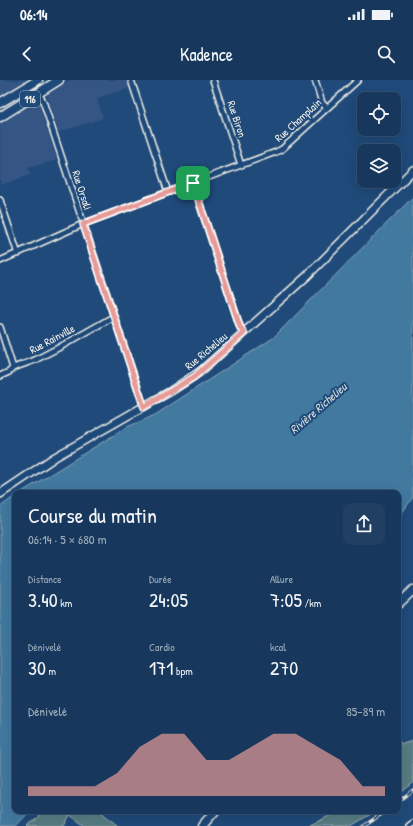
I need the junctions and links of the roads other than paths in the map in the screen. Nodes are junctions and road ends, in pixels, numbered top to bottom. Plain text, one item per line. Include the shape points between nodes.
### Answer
1 (38, 80) edge
2 (59, 80) edge
3 (131, 80) edge
4 (213, 80) edge
5 (315, 80) edge
6 (358, 80) edge
7 (38, 93) junction
8 (0, 103) edge
9 (327, 108) junction
10 (0, 117) edge
11 (241, 165) junction
12 (413, 170) edge
13 (193, 183) junction
14 (168, 192) junction
15 (0, 200) edge
16 (83, 224) junction
17 (18, 254) junction
18 (0, 262) edge
19 (113, 317) junction
20 (0, 327) edge
21 (244, 333) junction
22 (13, 368) junction
23 (0, 376) edge
24 (144, 407) junction
25 (0, 494) edge
26 (413, 590) edge
27 (401, 601) edge
28 (212, 814) edge
29 (413, 823) edge
30 (202, 826) edge
31 (409, 826) edge

1 - 8 main road, 116
2 - 7 main road, 116
3 - 14 street
4 - 11 street, Rue Biron
5 - 9 street via 322,103
6 - 9 street, Rue Champlain
7 - 10 main road, 116
7 - 16 street, Rue Orsali
9 - 11 street, Rue Champlain via 280,150
11 - 13 street, Rue Champlain
12 - 21 main road, Rue Richelieu via 307,276
13 - 14 street, Rue Champlain
13 - 21 street
14 - 16 street, Rue Champlain
15 - 17 street
16 - 17 street, Rue Champlain
16 - 19 street, Rue Orsali
17 - 18 street, Rue Champlain
19 - 22 street, Rue Rainville via 35,360
19 - 24 street, Rue Orsali
20 - 22 street
21 - 24 main road, Rue Richelieu via 194,377
22 - 23 street, Rue Rainville
24 - 25 main road, Rue Richelieu via 60,454
26 - 27 main road
28 - 30 main road
29 - 31 street

